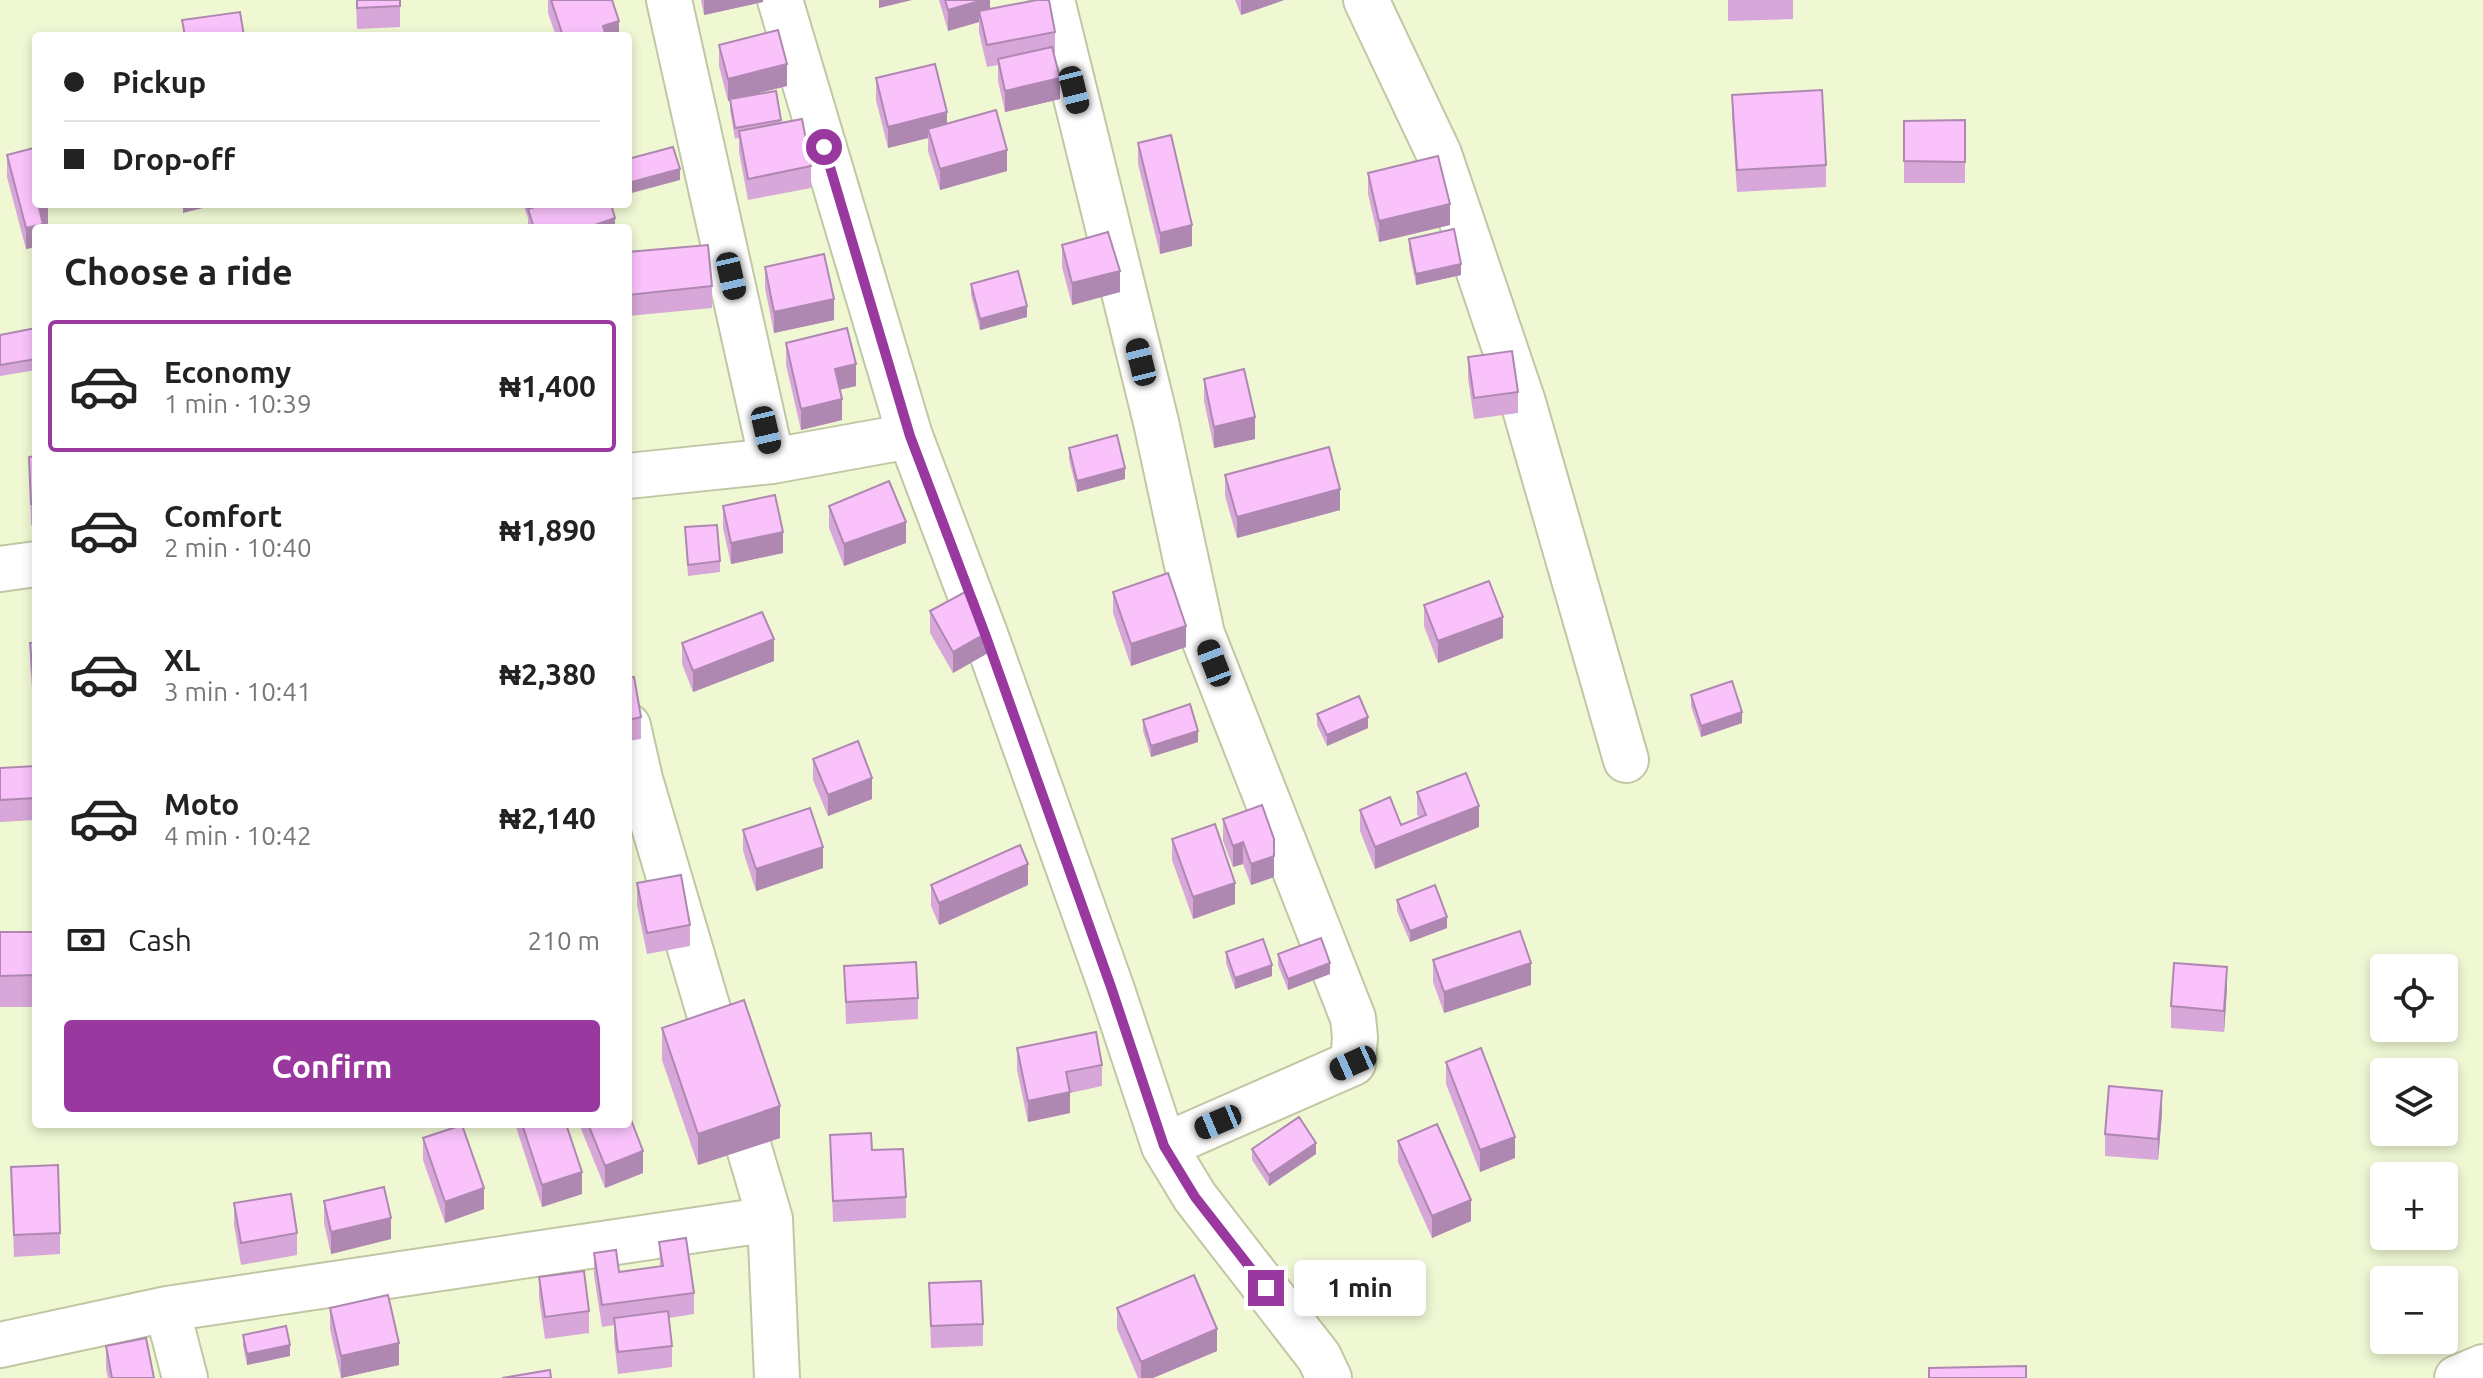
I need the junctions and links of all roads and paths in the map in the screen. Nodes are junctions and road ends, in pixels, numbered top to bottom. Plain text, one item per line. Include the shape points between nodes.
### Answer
1 (669, 0) edge
2 (780, 0) edge
3 (1052, 0) edge
4 (1366, 0) edge
5 (910, 436) junction
6 (772, 461) junction
7 (632, 476) edge
8 (32, 565) edge
9 (0, 569) edge
10 (632, 744) edge
11 (1626, 760) dead end
12 (1164, 1146) junction
13 (770, 1219) junction
14 (167, 1309) junction
15 (0, 1345) edge
16 (2483, 1367) edge
17 (185, 1378) edge
18 (777, 1378) edge
19 (1329, 1378) edge
20 (2457, 1378) edge

1 - 6 street
2 - 5 street
3 - 12 street via 1156,422 1202,634 1353,1018 1355,1037 1353,1063
4 - 11 street via 1439,154 1523,402
5 - 6 street
5 - 12 street
6 - 7 street
8 - 9 street
10 - 13 street
12 - 19 street via 1195,1197 1319,1357
13 - 14 street
13 - 18 street
14 - 15 street
14 - 17 street
16 - 20 street

